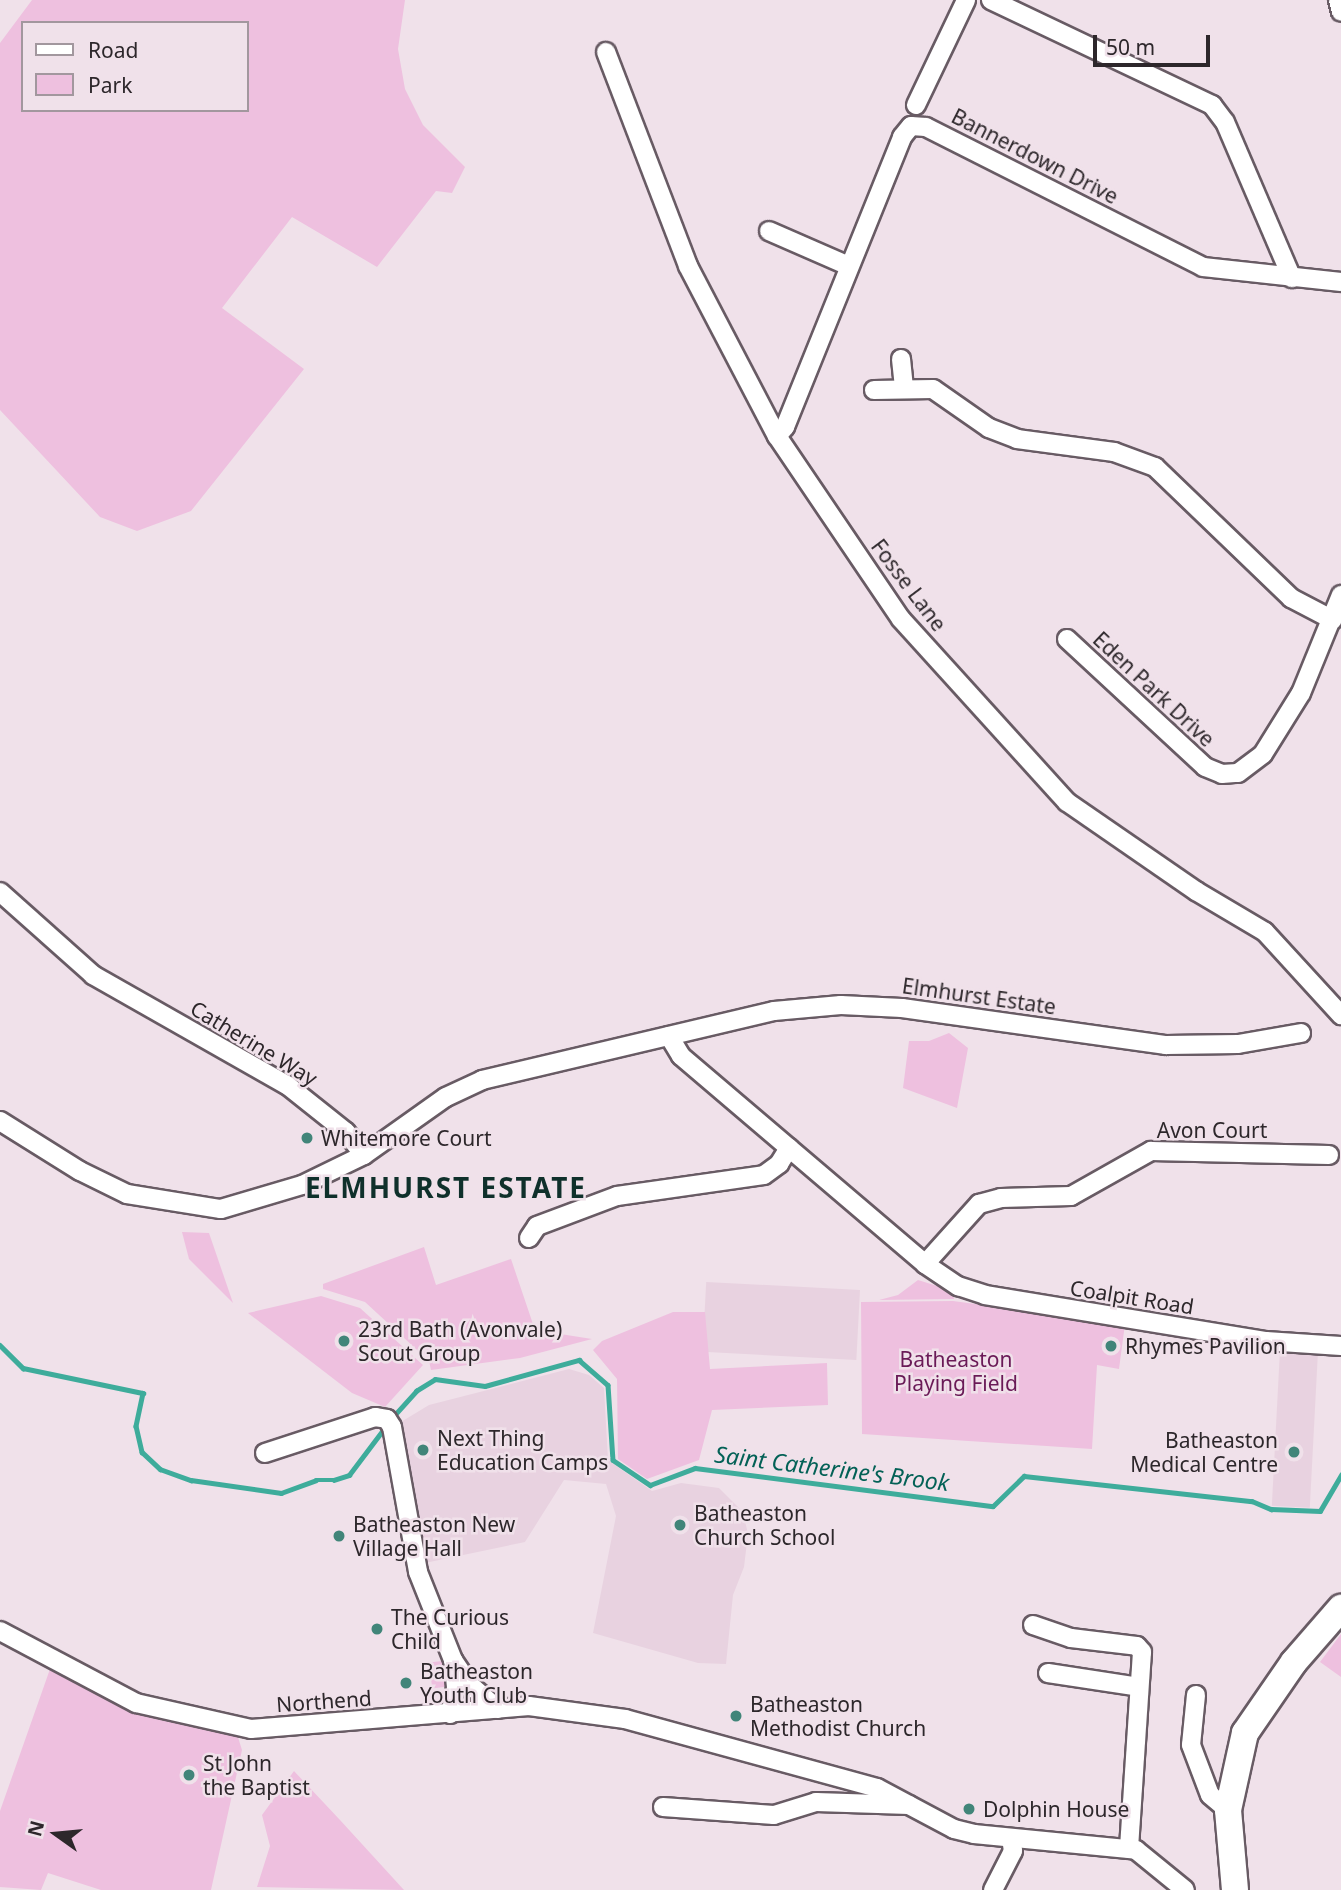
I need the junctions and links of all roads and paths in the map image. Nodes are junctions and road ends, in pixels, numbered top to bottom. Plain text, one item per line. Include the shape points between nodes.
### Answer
1 (966, 0) edge
2 (991, 0) edge
3 (1338, 0) edge
4 (1341, 12) edge
5 (606, 52) dead end
6 (916, 106) dead end
7 (769, 231) dead end
8 (849, 266) junction
9 (1292, 278) junction
10 (1341, 282) edge
11 (901, 359) dead end
12 (904, 388) junction
13 (874, 390) dead end
14 (777, 436) junction
15 (1341, 595) edge
16 (1332, 620) junction
17 (1067, 639) dead end
18 (0, 892) edge
19 (1341, 1015) edge
20 (1288, 1031) dead end
21 (670, 1036) junction
22 (0, 1121) edge
23 (789, 1148) junction
24 (364, 1155) junction
25 (1329, 1155) dead end
26 (530, 1238) dead end
27 (925, 1264) junction
28 (1341, 1346) edge
29 (265, 1453) dead end
30 (1341, 1608) edge
31 (1033, 1625) dead end
32 (0, 1631) edge
33 (453, 1660) junction
34 (1048, 1672) dead end
35 (1139, 1686) junction
36 (1196, 1695) dead end
37 (498, 1709) junction
38 (450, 1714) junction
39 (909, 1805) junction
40 (663, 1807) dead end
41 (1228, 1810) junction
42 (1011, 1838) junction
43 (1132, 1849) junction
44 (993, 1890) edge
45 (1185, 1890) edge
46 (1235, 1890) edge

1 - 6 street
2 - 9 street via 1212,105 1225,122
3 - 4 street
5 - 14 street, Fosse Lane via 667,222
7 - 8 street
8 - 9 street, Bannerdown Drive via 902,137 911,126 926,127 1203,267
8 - 14 street, Bannerdown Drive via 785,427
9 - 10 street, Bannerdown Drive
11 - 12 street
12 - 13 street
12 - 16 street via 933,388 989,428 1017,439 1114,452 1155,467 1291,598
14 - 19 street, Fosse Lane via 901,619 1038,775 1067,802 1195,891 1265,932
15 - 16 street, Eden Park Drive
16 - 17 street, Eden Park Drive via 1301,693 1263,754 1237,773 1205,767
18 - 24 street, Catherine Way via 93,975 287,1085 346,1132
20 - 21 street, Elmhurst Estate via 1238,1044 1166,1045 902,1008 841,1005 774,1011
21 - 23 street via 681,1056
21 - 24 street, Elmhurst Estate via 482,1080 446,1097
22 - 24 street via 127,1194 221,1209 302,1185
23 - 26 street via 779,1164 764,1175 617,1196 537,1226
23 - 27 street
25 - 27 street, Avon Court via 1151,1151 1071,1196 1001,1198 979,1204
27 - 28 street, Coalpit Road via 958,1286 985,1295 1266,1341
29 - 33 street via 375,1417 390,1423 418,1572
30 - 41 street via 1294,1662 1245,1733
31 - 35 street via 1070,1638 1137,1646 1142,1652
32 - 38 street, Northend via 136,1703 251,1729
33 - 37 street via 469,1684
33 - 38 street via 456,1686
34 - 35 street
35 - 43 street
36 - 41 street via 1191,1745 1210,1795
37 - 38 street, Northend
37 - 39 street, Northend via 559,1708 625,1719 877,1788
39 - 40 street via 885,1808 816,1802 774,1815
39 - 42 street, Northend via 954,1829
41 - 46 street
42 - 43 street, Northend
42 - 44 street via 1013,1851
43 - 45 street

